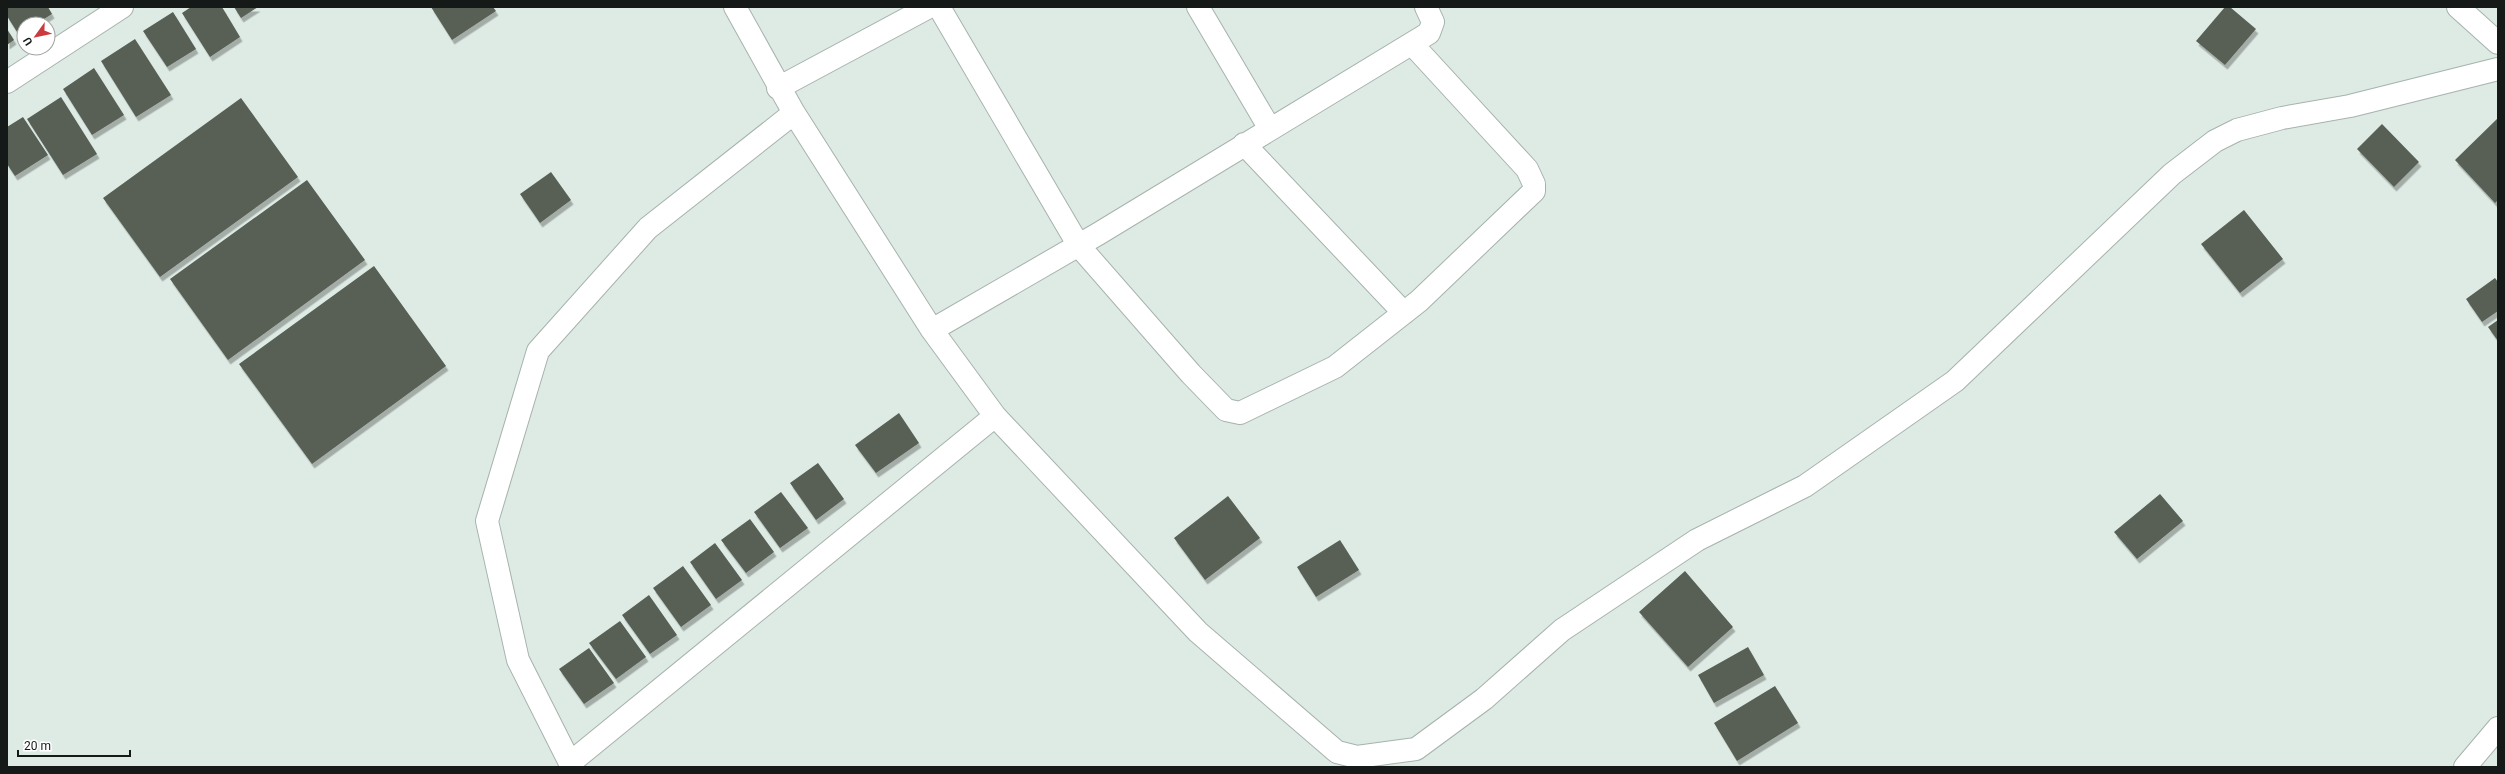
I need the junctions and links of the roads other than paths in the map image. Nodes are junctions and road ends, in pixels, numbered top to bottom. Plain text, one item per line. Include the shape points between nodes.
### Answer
1 (122, 7) edge
2 (735, 7) edge
3 (929, 7) edge
4 (938, 7) edge
5 (1198, 7) edge
6 (1426, 7) edge
7 (2458, 7) edge
8 (2498, 43) edge
9 (1412, 44) junction
10 (2498, 69) edge
11 (7, 82) edge
12 (778, 88) junction
13 (794, 113) junction
14 (1270, 128) junction
15 (1244, 144) junction
16 (1079, 246) junction
17 (1404, 313) junction
18 (932, 330) junction
19 (995, 416) junction
20 (2498, 728) edge
21 (571, 765) edge
22 (2465, 767) edge

1 - 11 street
2 - 12 street
3 - 12 street
4 - 16 street
5 - 14 street
6 - 9 street via 1432,17 1432,26 1429,33
7 - 8 street
9 - 14 street
9 - 17 street via 1527,170 1534,184 1534,191
10 - 19 street via 2350,106 2282,118 2237,130 2215,141 2172,174 1955,380 1805,486 1697,540 1562,630 1484,699 1416,749 1357,757 1337,752 1198,632
12 - 13 street
13 - 18 street
13 - 21 street via 648,228 538,351 487,521 518,660
14 - 15 street
15 - 16 street
15 - 17 street
16 - 17 street via 1191,374 1226,410 1240,413 1335,367
16 - 18 street
18 - 19 street
19 - 21 street
20 - 22 street

